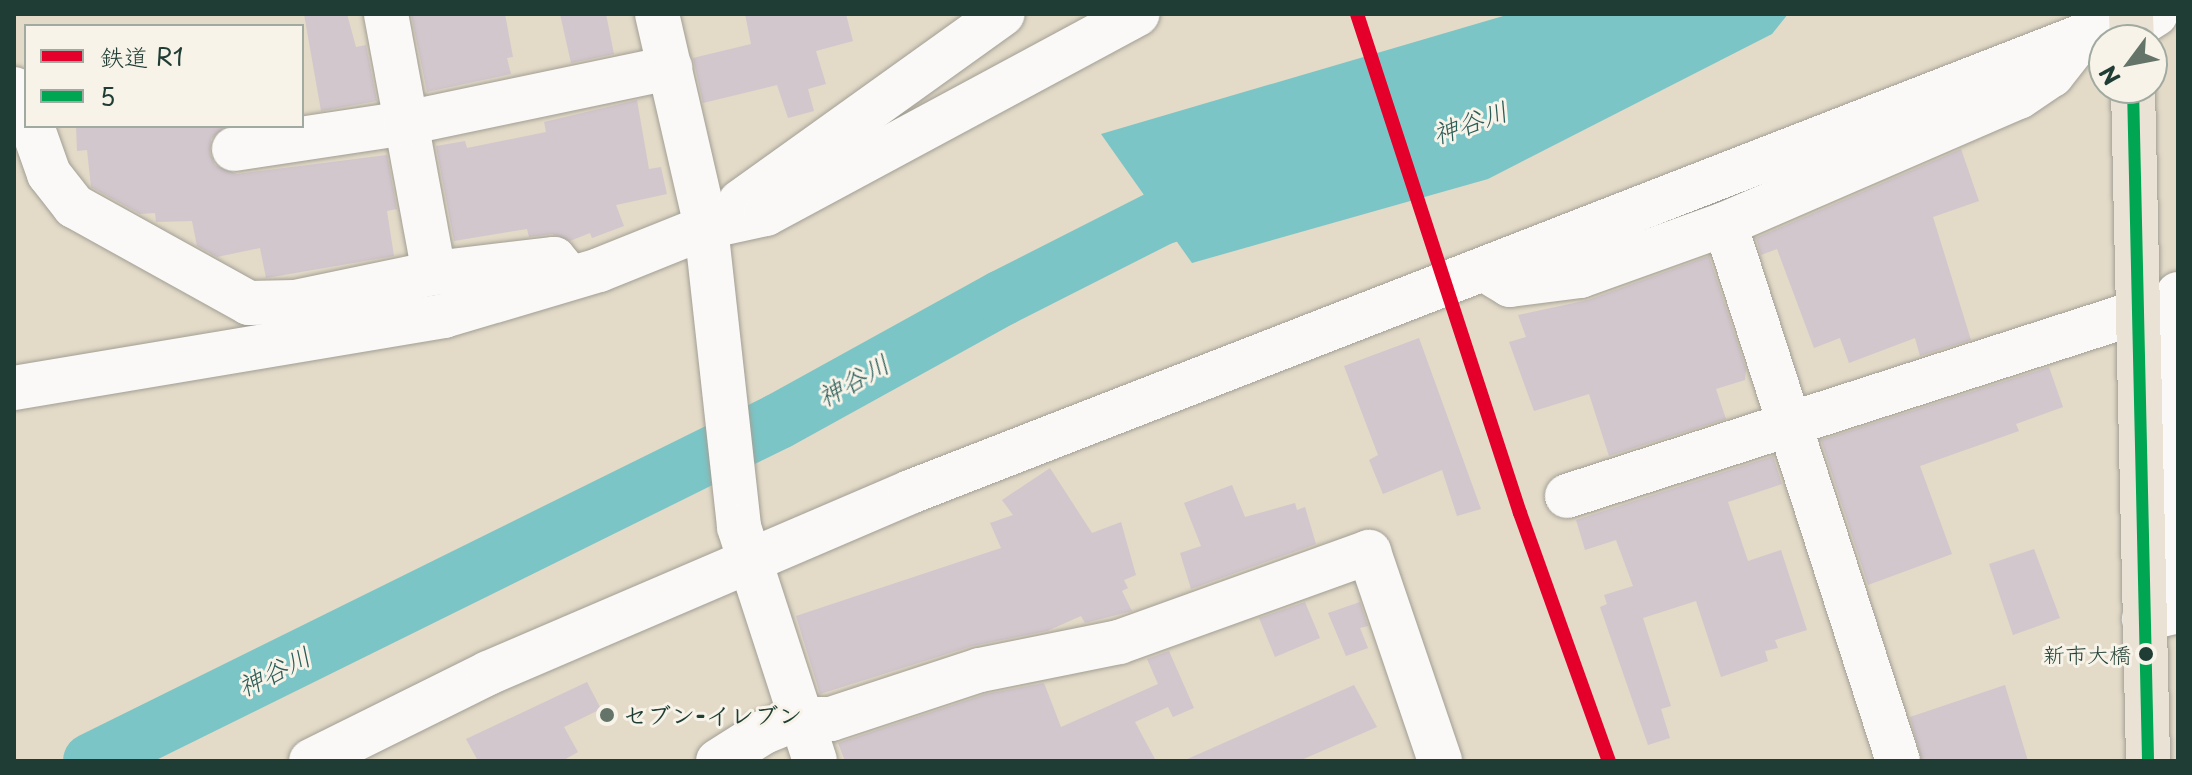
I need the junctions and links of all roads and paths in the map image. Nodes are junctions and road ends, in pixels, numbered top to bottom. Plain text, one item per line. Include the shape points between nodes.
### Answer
1 (386, 14) edge
2 (657, 14) edge
3 (1003, 14) edge
4 (1138, 14) edge
5 (2088, 35) edge
6 (2082, 36) junction
7 (670, 68) junction
8 (14, 89) edge
9 (2133, 104) edge
10 (24, 106) edge
11 (406, 123) junction
12 (33, 128) edge
13 (234, 149) dead end
14 (1725, 224) junction
15 (706, 227) junction
16 (1485, 270) junction
17 (434, 273) junction
18 (572, 278) junction
19 (2178, 294) edge
20 (2138, 312) junction
21 (14, 388) edge
22 (1789, 425) junction
23 (1567, 496) dead end
24 (744, 545) junction
25 (2144, 619) junction
26 (797, 719) junction
27 (311, 761) edge
28 (718, 761) edge
29 (815, 761) edge
30 (1440, 761) edge
31 (1898, 761) edge
32 (2148, 761) edge

1 - 11 street
2 - 7 street
3 - 15 street
4 - 15 street via 766,214
5 - 6 street
6 - 14 street via 2052,75 2019,97
6 - 16 street
7 - 11 street
7 - 15 street
8 - 10 street
9 - 20 highway
11 - 13 street
11 - 17 street
12 - 17 street via 49,174 74,206 249,303 295,302
14 - 16 street via 1580,276 1510,285
14 - 22 street
15 - 18 street
15 - 24 street
16 - 24 street via 910,492
17 - 18 street via 554,259
18 - 21 street via 444,316
19 - 25 street via 2178,611
20 - 22 street
20 - 25 highway
22 - 23 street
22 - 31 street
24 - 26 street
24 - 27 street
25 - 32 highway
26 - 28 street via 764,732
26 - 29 street
26 - 30 street via 831,719 980,670 1119,642 1369,552

